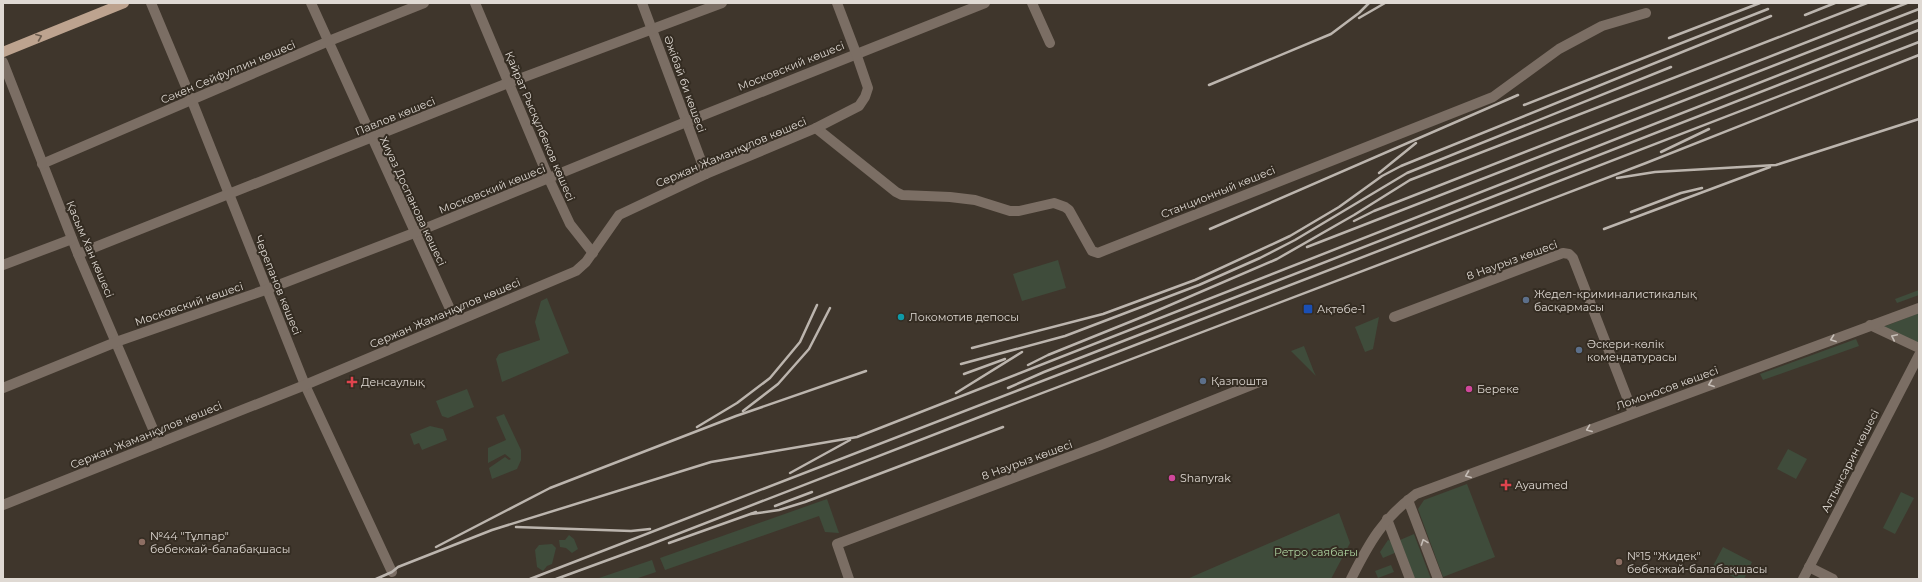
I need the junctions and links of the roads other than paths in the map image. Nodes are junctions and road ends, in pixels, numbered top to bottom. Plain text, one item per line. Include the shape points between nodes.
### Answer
1 (124, 3) edge
2 (151, 3) edge
3 (311, 3) edge
4 (424, 3) edge
5 (474, 3) edge
6 (642, 3) edge
7 (722, 3) edge
8 (837, 3) edge
9 (986, 3) edge
10 (1032, 3) edge
11 (1646, 13) dead end
12 (652, 30) junction
13 (329, 41) junction
14 (1050, 43) dead end
15 (3, 52) edge
16 (856, 53) junction
17 (3, 62) edge
18 (508, 83) junction
19 (192, 101) junction
20 (686, 122) junction
21 (816, 128) junction
22 (371, 138) junction
23 (42, 164) junction
24 (706, 174) junction
25 (549, 179) junction
26 (229, 195) junction
27 (414, 233) junction
28 (72, 239) junction
29 (593, 253) junction
30 (78, 254) junction
31 (3, 265) edge
32 (268, 289) junction
33 (1919, 308) edge
34 (1394, 318) dead end
35 (455, 320) junction
36 (1870, 325) junction
37 (116, 342) junction
38 (1919, 348) edge
39 (1919, 355) edge
40 (1259, 382) dead end
41 (305, 385) junction
42 (3, 388) edge
43 (1633, 413) junction
44 (159, 443) junction
45 (1408, 500) junction
46 (4, 502) edge
47 (1387, 519) junction
48 (1809, 567) junction
49 (392, 572) dead end
50 (849, 579) edge
51 (1351, 579) edge
52 (1410, 579) edge
53 (1438, 579) edge
54 (1803, 579) edge
55 (1833, 579) edge

15 -> 1 main road
2 - 19 street, Черепанов көшесі
3 - 13 street, Хиуаз Доспанова көшесі
4 - 13 street, Сәкен Сейфуллин көшесі
5 - 18 street, Қайрат Рысқұлбеков көшесі
6 - 12 street, Әжібай би көшесі
7 - 12 street, Павлов көшесі
8 - 16 street
9 - 16 street, Московский көшесі
10 - 14 street
11 - 21 street, Станционный көшесі via 1602,26 1558,49 1493,97 1098,253 1092,251 1069,210 1059,204 1010,211 975,200 902,195
12 - 18 street, Павлов көшесі
12 - 20 street, Әжібай би көшесі
13 - 19 street, Сәкен Сейфуллин көшесі
13 - 22 street, Хиуаз Доспанова көшесі
16 - 20 street, Московский көшесі
16 - 21 street, Сержан Жаманқұлов көшесі via 868,88 865,98 859,106
17 - 23 street, Қасым Хан көшесі
18 - 22 street, Павлов көшесі
18 - 25 street, Қайрат Рысқұлбеков көшесі
19 - 23 street, Сәкен Сейфуллин көшесі
19 - 26 street, Черепанов көшесі
20 - 24 street, Әжібай би көшесі
20 - 25 street, Московский көшесі
21 - 24 street, Сержан Жаманқұлов көшесі
22 - 26 street, Павлов көшесі
22 - 27 street, Хиуаз Доспанова көшесі
23 - 28 street, Қасым Хан көшесі
24 - 29 street, Сержан Жаманқұлов көшесі via 619,215
25 - 27 street, Московский көшесі
25 - 29 street, Қайрат Рысқұлбеков көшесі via 570,224
26 - 30 street, Павлов көшесі
26 - 32 street, Черепанов көшесі
27 - 32 street, Московский көшесі
27 - 35 street, Хиуаз Доспанова көшесі
28 - 30 street, Қасым Хан көшесі
28 - 31 street
29 - 35 street, Сержан Жаманқұлов көшесі via 576,271
30 - 37 street, Қасым Хан көшесі
32 - 37 street, Московский көшесі
32 - 41 street, Черепанов көшесі
33 - 36 street, Ломоносов көшесі
34 - 43 street, 8 Наурыз көшесі via 1563,253 1569,254 1573,258
35 - 41 street, Сержан Жаманқұлов көшесі
38 -> 36 street
36 -> 43 street, Ломоносов көшесі
37 - 42 street, Московский көшесі
37 - 44 street, Қасым Хан көшесі
39 - 48 street, Алтынсарин көшесі
40 - 50 street, 8 Наурыз көшесі via 1101,445 836,544
41 - 44 street, Сержан Жаманқұлов көшесі
41 - 49 street, Черепанов көшесі
43 -> 45 street, Ломоносов көшесі via 1423,492
44 - 46 street, Сержан Жаманқұлов көшесі
45 - 47 street, Ломоносов көшесі
53 -> 45 street
47 - 51 street, Ломоносов көшесі via 1373,536
47 - 52 street
48 - 54 street, Алтынсарин көшесі
48 - 55 street

